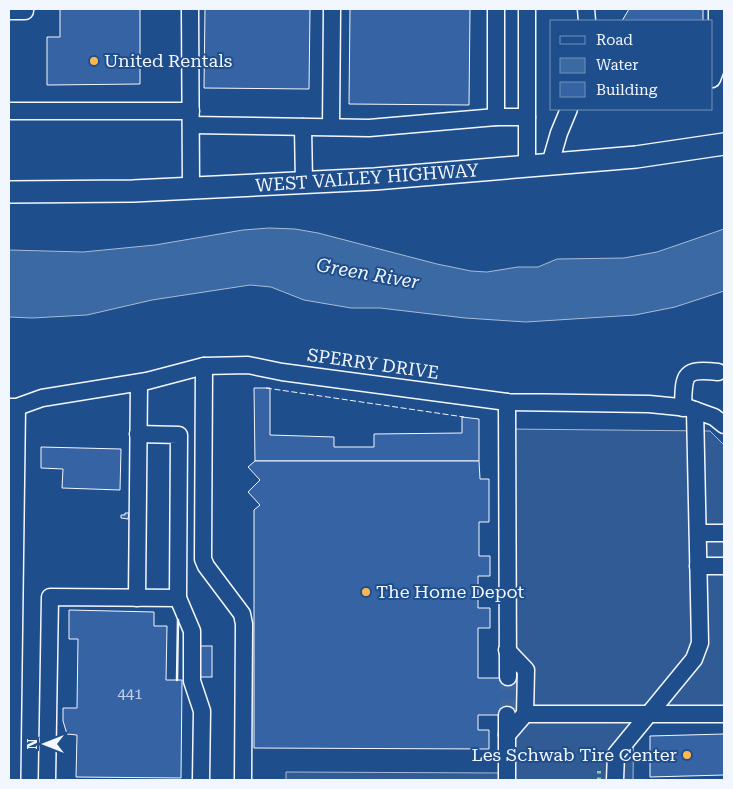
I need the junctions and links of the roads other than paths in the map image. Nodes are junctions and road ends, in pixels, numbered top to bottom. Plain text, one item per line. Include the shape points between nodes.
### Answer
1 (25, 9) edge
2 (190, 9) edge
3 (332, 9) edge
4 (496, 9) edge
5 (527, 9) edge
6 (717, 9) edge
7 (9, 11) edge
8 (713, 76) edge
9 (569, 110) edge
10 (9, 111) edge
11 (527, 117) junction
12 (191, 118) junction
13 (496, 118) junction
14 (303, 127) junction
15 (331, 127) junction
16 (724, 144) edge
17 (550, 164) junction
18 (527, 166) junction
19 (304, 183) junction
20 (191, 188) junction
21 (9, 192) edge
22 (204, 366) junction
23 (722, 375) edge
24 (139, 383) junction
25 (507, 402) junction
26 (13, 407) edge
27 (689, 409) junction
28 (724, 425) edge
29 (138, 434) junction
30 (698, 533) junction
31 (724, 533) edge
32 (698, 566) junction
33 (724, 566) edge
34 (137, 598) junction
35 (178, 598) junction
36 (507, 650) junction
37 (508, 677) tunnel mouth
38 (525, 714) junction
39 (648, 714) junction
40 (724, 714) edge
41 (507, 715) tunnel mouth
42 (507, 735) junction
43 (12, 780) edge
44 (47, 780) edge
45 (200, 780) edge
46 (244, 780) edge
47 (507, 780) edge
48 (615, 780) edge

1 - 7 street
2 - 12 street
3 - 15 street
4 - 13 street
5 - 11 street
6 - 8 street via 717,66
9 - 17 street
10 - 12 street
11 - 13 street
11 - 18 street
12 - 14 street
12 - 20 street
13 - 15 street via 369,128
14 - 15 street
14 - 19 street
16 - 17 main road, WEST VALLEY HIGHWAY via 636,157
17 - 18 main road, WEST VALLEY HIGHWAY
18 - 19 main road, WEST VALLEY HIGHWAY
19 - 20 main road, WEST VALLEY HIGHWAY
20 - 21 main road, WEST VALLEY HIGHWAY via 80,193
22 - 24 street, SPERRY DRIVE
22 - 25 street, SPERRY DRIVE via 248,365
22 - 46 street via 202,559 242,614 244,624
23 - 27 street via 695,371 688,375 684,381
24 - 26 street, SPERRY DRIVE via 42,398
24 - 29 street
25 - 27 street, SPERRY DRIVE via 649,404
25 - 36 street
26 - 43 street
27 - 28 street, SPERRY DRIVE via 714,417
27 - 30 street
29 - 34 street
29 - 35 street via 180,435
30 - 31 street
30 - 32 street
32 - 33 street
32 - 39 street via 700,643 697,653
34 - 35 street
34 - 44 street via 50,597
35 - 45 street via 192,631 192,681 202,711
36 - 37 street
36 - 38 street via 526,670
38 - 39 street
38 - 42 street
39 - 40 street
39 - 48 street via 616,754
41 - 42 street
42 - 47 street

